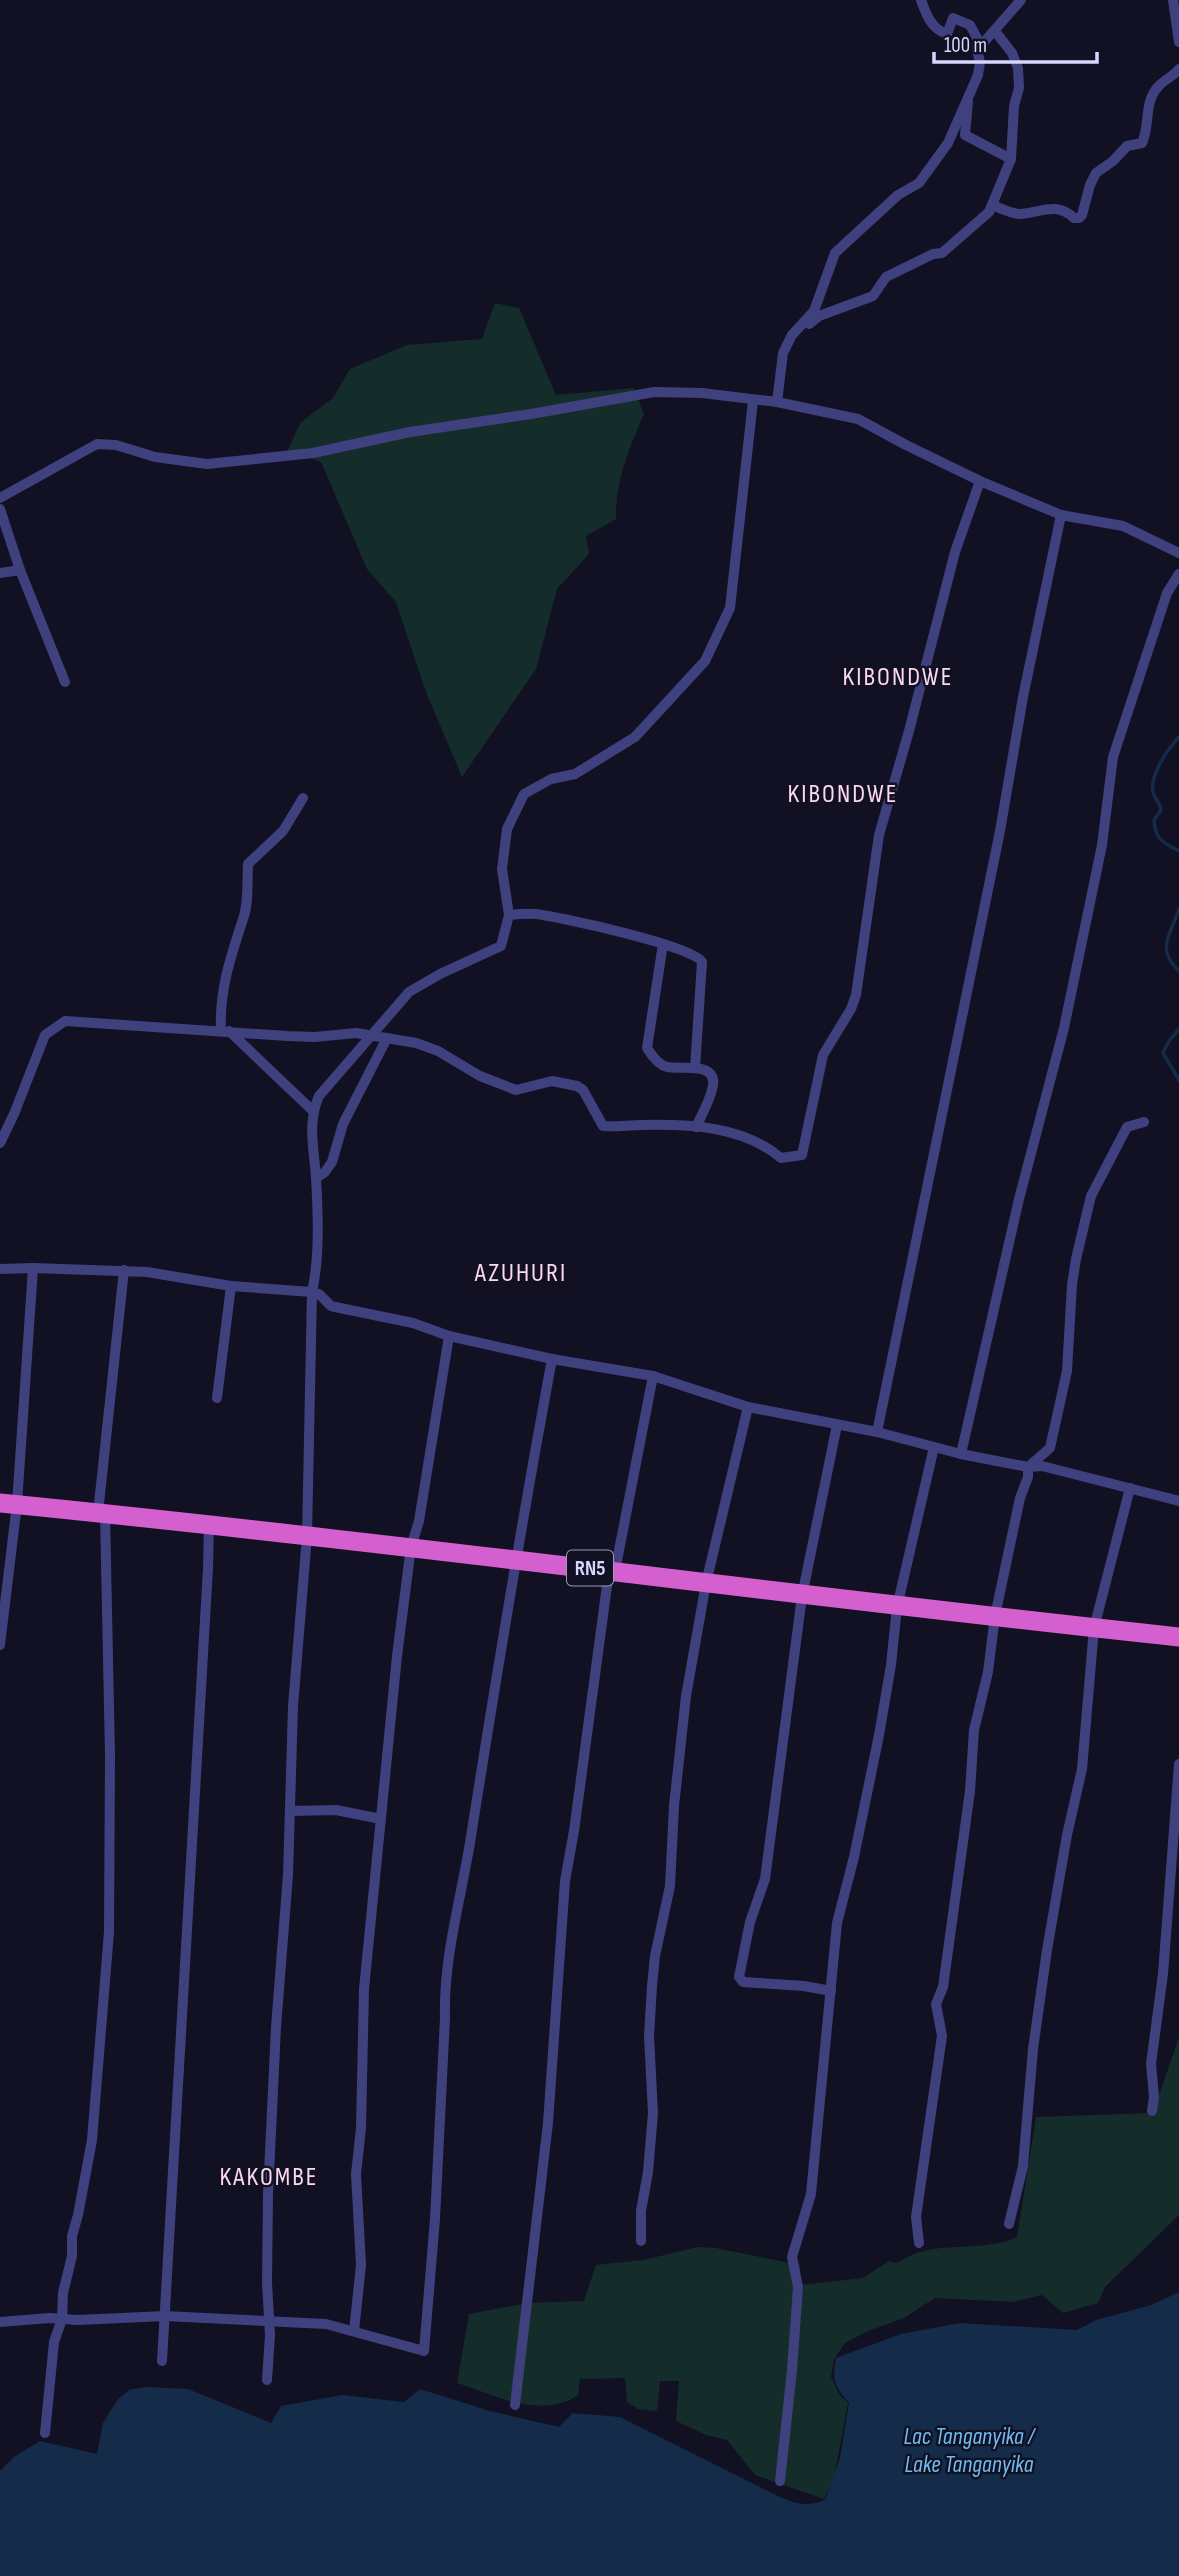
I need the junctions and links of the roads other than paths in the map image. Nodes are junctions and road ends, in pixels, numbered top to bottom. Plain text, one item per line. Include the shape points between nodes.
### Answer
1 (921, 0) edge
2 (1021, 0) edge
3 (1173, 0) edge
4 (995, 31) junction
5 (1179, 42) edge
6 (977, 50) junction
7 (1179, 69) edge
8 (967, 98) junction
9 (1011, 159) junction
10 (992, 205) junction
11 (792, 335) junction
12 (753, 401) junction
13 (777, 402) junction
14 (981, 481) junction
15 (0, 498) edge
16 (0, 509) edge
17 (1060, 515) junction
18 (1179, 554) edge
19 (20, 570) junction
20 (0, 573) edge
21 (1179, 574) edge
22 (65, 682) dead end
23 (303, 798) dead end
24 (509, 915) junction
25 (663, 944) junction
26 (225, 1031) junction
27 (372, 1034) junction
28 (387, 1038) junction
29 (695, 1068) junction
30 (313, 1111) junction
31 (1144, 1122) dead end
32 (696, 1127) junction
33 (0, 1143) edge
34 (316, 1178) junction
35 (33, 1268) junction
36 (0, 1269) edge
37 (124, 1270) junction
38 (231, 1286) junction
39 (312, 1292) junction
40 (449, 1336) junction
41 (552, 1359) junction
42 (653, 1376) junction
43 (217, 1398) dead end
44 (748, 1407) junction
45 (837, 1425) junction
46 (877, 1432) junction
47 (934, 1447) junction
48 (961, 1454) junction
49 (1028, 1467) junction
50 (1129, 1488) junction
51 (1179, 1501) edge
52 (8, 1504) edge
53 (102, 1513) junction
54 (209, 1524) junction
55 (307, 1536) junction
56 (411, 1547) junction
57 (515, 1560) junction
58 (612, 1571) junction
59 (706, 1583) junction
60 (802, 1595) junction
61 (897, 1607) junction
62 (995, 1616) junction
63 (1094, 1628) junction
64 (1179, 1637) edge
65 (0, 1645) edge
66 (1179, 1764) edge
67 (290, 1811) junction
68 (381, 1819) junction
69 (831, 1991) junction
70 (1152, 2110) dead end
71 (1009, 2224) dead end
72 (641, 2241) dead end
73 (919, 2243) dead end
74 (165, 2316) junction
75 (62, 2319) junction
76 (269, 2321) junction
77 (0, 2322) edge
78 (354, 2331) junction
79 (162, 2361) dead end
80 (267, 2380) dead end
81 (515, 2405) dead end
82 (45, 2433) dead end
83 (780, 2481) dead end

1 - 6 street via 929,20 941,32 947,34 953,18 970,25
2 - 4 street
3 - 5 street
4 - 6 street
4 - 9 street via 1018,68
6 - 8 street via 978,75
7 - 10 street via 1156,88 1142,143 1127,146 1096,173 1079,218 1059,209 1019,214
8 - 9 street via 965,135
8 - 11 street via 948,143 919,183 898,195 835,253 814,311
9 - 10 street
10 - 11 street via 981,221 942,253 886,276 873,296 819,316
11 - 13 street via 783,353
12 - 13 street
12 - 15 street via 654,392 410,432 313,453 207,464 97,444
12 - 24 street via 730,608 705,661 635,737 575,774 551,779 524,794 507,829 502,869
13 - 14 street via 858,419
14 - 17 street
14 - 32 street via 955,552 878,835 856,995 823,1055 802,1155 781,1158 736,1133
16 - 19 street
17 - 18 street via 1123,526
17 - 46 street
19 - 20 street
19 - 22 street
21 - 48 street via 1167,593 1113,757 1102,845 1064,1028 1019,1199
23 - 26 street via 283,831 248,864 244,917 220,1010
24 - 25 street via 539,914
24 - 27 street via 501,946 409,992
25 - 29 street via 701,959
25 - 29 street via 647,1048 666,1067
26 - 27 street via 316,1037
26 - 30 street
26 - 33 street via 65,1021 45,1035
27 - 28 street
27 - 30 street via 319,1096
28 - 32 street via 438,1051 480,1076 516,1090 552,1082 577,1086 603,1126
28 - 34 street via 343,1124 332,1162
29 - 32 street via 709,1073 713,1083
30 - 34 street
31 - 49 street via 1127,1127 1091,1196 1076,1259 1066,1371 1050,1448
34 - 39 street
35 - 36 street
35 - 37 street
35 - 52 street
37 - 38 street
37 - 53 street
38 - 39 street
38 - 43 street
39 - 40 street via 331,1306 413,1323
39 - 55 street
40 - 41 street
40 - 56 street
41 - 42 street
41 - 57 street
42 - 44 street
42 - 58 street
44 - 45 street
44 - 59 street
45 - 46 street
45 - 60 street
46 - 47 street
47 - 48 street
47 - 61 street
48 - 49 street
49 - 50 street via 1042,1466
49 - 62 street
50 - 51 street
50 - 63 street
52 - 53 highway, RN5
52 - 65 street
53 - 54 highway, RN5
53 - 75 street via 110,1755 109,1933 92,2140 72,2236
54 - 55 highway, RN5
54 - 74 street
55 - 56 highway, RN5
55 - 67 street
56 - 57 highway, RN5
56 - 68 street
57 - 58 highway, RN5
57 - 78 street via 444,1986 435,2219 424,2351
58 - 59 highway, RN5
58 - 81 street via 565,1881 548,2123
59 - 60 highway, RN5
59 - 72 street via 686,1696 670,1886 654,1966 649,2036 653,2113
60 - 61 highway, RN5
60 - 69 street via 765,1879 739,1977 743,1982
61 - 62 highway, RN5
61 - 69 street via 879,1735 837,1923
62 - 63 highway, RN5
62 - 73 street via 974,1730 943,1987 936,2004 942,2036 916,2217
63 - 64 highway, RN5
63 - 71 street via 1082,1769 1047,1950 1023,2166
66 - 70 street via 1163,1974 1151,2064
67 - 68 street via 336,1810
67 - 76 street via 268,2194
68 - 78 street via 362,2035 356,2174 361,2265
69 - 83 street via 811,2194 792,2257 798,2287
74 - 75 street
74 - 76 street
74 - 79 street
75 - 77 street
75 - 82 street via 54,2342
76 - 78 street via 326,2324
76 - 80 street

